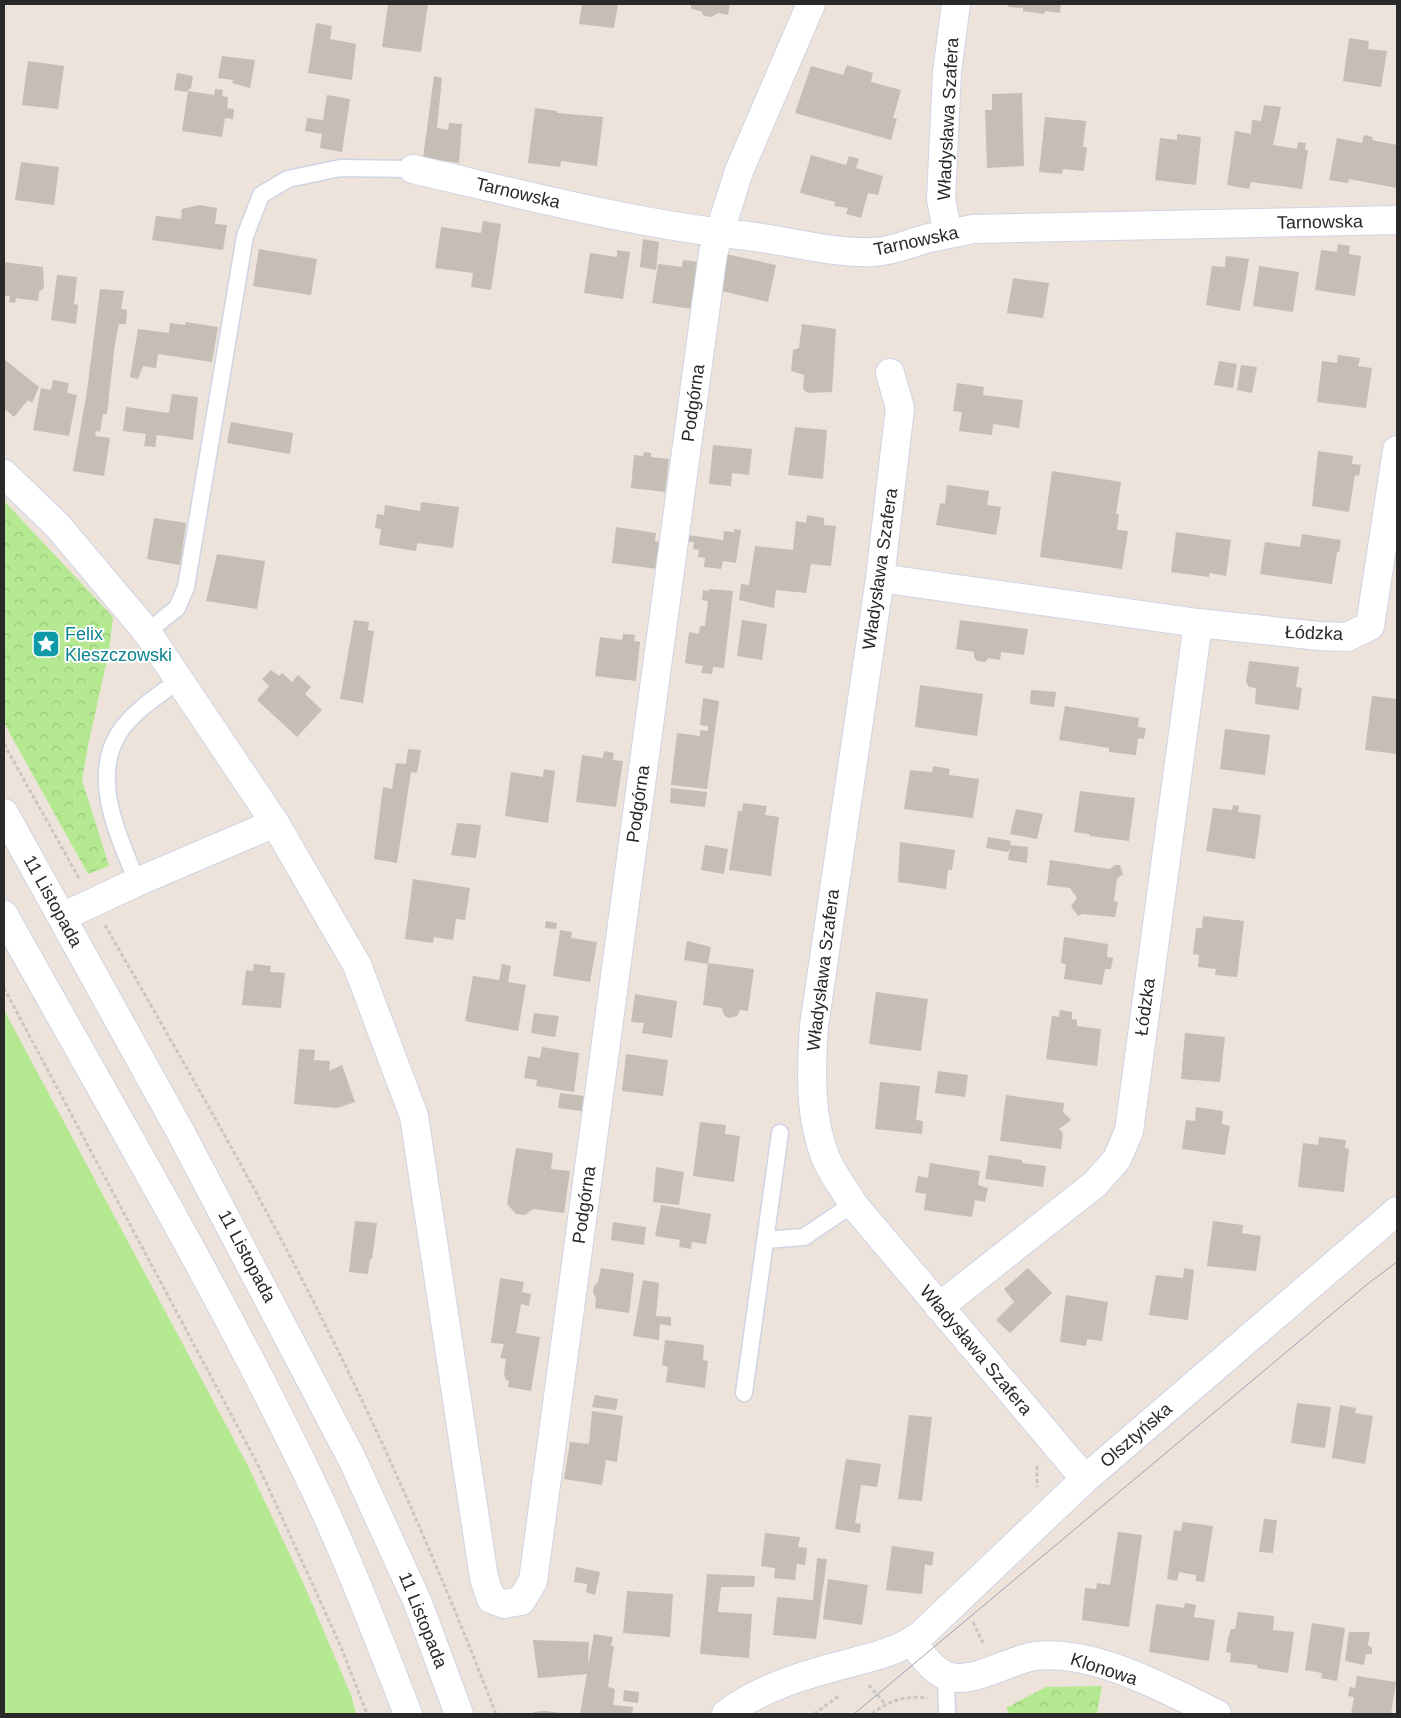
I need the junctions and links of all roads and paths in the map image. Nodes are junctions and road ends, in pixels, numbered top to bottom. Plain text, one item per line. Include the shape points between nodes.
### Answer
1 (811, 4) edge
2 (956, 4) edge
3 (414, 169) joint
4 (1397, 220) edge
5 (718, 234) junction
6 (948, 234) junction
7 (890, 373) dead end
8 (1397, 450) edge
9 (4, 474) edge
10 (880, 578) junction
11 (1198, 623) junction
12 (147, 632) junction
13 (179, 680) junction
14 (4, 744) edge
15 (4, 813) edge
16 (275, 823) junction
17 (137, 882) junction
18 (92, 902) junction
19 (4, 915) edge
20 (62, 917) junction
21 (4, 988) edge
22 (780, 1133) dead end
23 (853, 1204) junction
24 (1397, 1211) edge
25 (765, 1240) junction
26 (939, 1307) junction
27 (744, 1393) dead end
28 (1085, 1479) junction
29 (912, 1642) junction
30 (946, 1676) junction
31 (406, 1711) edge
32 (367, 1714) edge
33 (459, 1714) edge
34 (496, 1714) edge
35 (726, 1714) edge
36 (947, 1714) edge
37 (1217, 1714) edge

1 - 5 street, Podgórna via 739,171
2 - 6 street, Władysława Szafera via 946,72 941,199
3 - 5 street, Tarnowska via 563,204
3 - 12 lane via 340,168 288,179 260,195 245,236 186,587 177,608
4 - 6 street, Tarnowska via 973,229
5 - 6 street, Tarnowska via 739,234 842,252 859,252 905,247
5 - 16 street, Podgórna via 533,1580 521,1601 504,1604 491,1599 484,1578 414,1116 357,965
7 - 10 street, Władysława Szafera via 900,408
8 - 11 street, Łódzka via 1370,626 1347,637
9 - 12 street via 57,525
10 - 11 street, Łódzka
10 - 23 street, Władysława Szafera via 810,1072 818,1128 827,1160
11 - 26 street, Łódzka via 1129,1131 1117,1159 1095,1184
12 - 13 street
13 - 16 street
13 - 17 lane via 136,714 110,750 106,774 108,797
14 - 18 path
15 - 20 street, 11 Listopada
16 - 17 street
17 - 18 street
18 - 20 street
18 - 34 path via 308,1290 421,1526
19 - 31 street via 234,1331 317,1494 380,1638
20 - 33 street, 11 Listopada via 186,1141 352,1459 418,1603
21 - 32 path via 258,1465 334,1629
22 - 25 lane
23 - 25 lane via 804,1237
23 - 26 street, Władysława Szafera
24 - 28 street, Olsztyńska
25 - 27 lane
26 - 28 street, Władysława Szafera
28 - 29 street, Olsztyńska
29 - 30 street
29 - 35 street, Olsztyńska via 875,1656 798,1677 768,1689
30 - 36 lane
30 - 37 street, Klonowa via 960,1678 1034,1656 1064,1656 1109,1666

